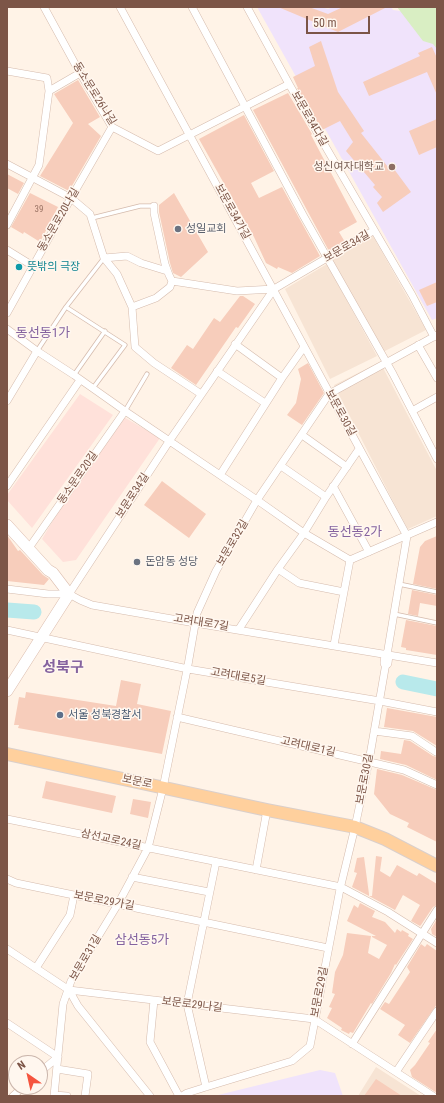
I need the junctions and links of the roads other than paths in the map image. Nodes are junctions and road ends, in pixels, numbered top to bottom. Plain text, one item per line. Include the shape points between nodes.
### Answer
1 (44, 7) edge
2 (120, 7) edge
3 (192, 7) edge
4 (247, 7) edge
5 (7, 71) edge
6 (80, 73) junction
7 (289, 84) junction
8 (49, 91) junction
9 (245, 106) junction
10 (112, 127) junction
11 (189, 135) junction
12 (7, 164) edge
13 (33, 177) junction
14 (71, 198) junction
15 (154, 206) joint
16 (92, 218) junction
17 (7, 225) edge
18 (373, 231) junction
19 (7, 250) edge
20 (104, 258) junction
21 (327, 258) junction
22 (33, 266) junction
23 (167, 271) junction
24 (172, 281) junction
25 (274, 289) junction
26 (66, 307) junction
27 (132, 308) junction
28 (7, 313) edge
29 (7, 329) edge
30 (104, 331) junction
31 (435, 336) edge
32 (235, 344) junction
33 (418, 345) junction
34 (304, 347) junction
35 (37, 351) junction
36 (386, 364) junction
37 (216, 371) junction
38 (147, 374) dead end
39 (77, 377) junction
40 (282, 378) junction
41 (437, 378) edge
42 (93, 388) junction
43 (201, 394) junction
44 (329, 394) junction
45 (437, 397) edge
46 (7, 401) edge
47 (265, 403) junction
48 (125, 411) junction
49 (412, 411) junction
50 (302, 435) junction
51 (170, 440) junction
52 (359, 449) junction
53 (437, 459) edge
54 (281, 466) junction
55 (346, 467) junction
56 (220, 475) junction
57 (7, 486) edge
58 (333, 486) junction
59 (326, 497) junction
60 (258, 500) junction
61 (7, 519) edge
62 (437, 522) edge
63 (7, 525) edge
64 (304, 533) junction
65 (407, 536) junction
66 (31, 546) junction
67 (370, 552) junction
68 (350, 560) junction
69 (278, 569) junction
70 (53, 573) junction
71 (399, 584) junction
72 (7, 589) edge
73 (344, 592) junction
74 (437, 592) edge
75 (66, 597) junction
76 (394, 614) junction
77 (437, 622) edge
78 (195, 624) junction
79 (239, 629) junction
80 (7, 630) edge
81 (40, 638) junction
82 (334, 645) junction
83 (386, 659) junction
84 (437, 663) edge
85 (188, 665) junction
86 (7, 691) edge
87 (380, 698) junction
88 (437, 712) edge
89 (177, 717) junction
90 (374, 731) junction
91 (436, 752) edge
92 (7, 754) edge
93 (369, 761) junction
94 (437, 785) edge
95 (163, 788) junction
96 (267, 810) junction
97 (7, 819) edge
98 (355, 828) junction
99 (148, 848) junction
100 (216, 862) junction
101 (437, 866) edge
102 (256, 870) junction
103 (132, 877) junction
104 (7, 879) edge
105 (341, 887) junction
106 (209, 892) junction
107 (74, 895) junction
108 (118, 904) junction
109 (437, 910) edge
110 (203, 921) junction
111 (422, 934) junction
112 (437, 943) edge
113 (328, 948) junction
114 (7, 949) edge
115 (36, 968) junction
116 (69, 990) junction
117 (154, 1000) junction
118 (187, 1004) junction
119 (437, 1011) edge
120 (314, 1020) junction
121 (7, 1022) edge
122 (352, 1044) junction
123 (58, 1057) junction
124 (48, 1065) edge
125 (57, 1069) junction
126 (396, 1072) junction
127 (206, 1087) junction
128 (54, 1096) edge
129 (67, 1096) edge
130 (85, 1096) edge
131 (150, 1096) edge
132 (180, 1096) edge
133 (433, 1096) edge

1 - 6 street, 동소문로26나길
2 - 11 street, 보문로34가길
3 - 9 street
4 - 7 street, 보문로34다길
5 - 8 street via 47,78
6 - 8 street
6 - 10 street, 동소문로26나길
7 - 9 street
7 - 18 street, 보문로34다길
8 - 13 street via 39,165
9 - 11 street
9 - 21 street
10 - 11 street, 동소문로26나길 via 158,151
10 - 14 street, 동소문로20나길
11 - 25 street, 보문로34가길
12 - 13 street
13 - 14 street
13 - 17 street
14 - 16 street
14 - 22 street, 동소문로20나길
15 - 16 lane via 140,206
15 - 23 street
16 - 20 street
18 - 21 street, 보문로34길
18 - 31 street, 보문로34길
19 - 22 street
20 - 23 street via 127,256
20 - 26 lane
20 - 27 street via 116,274
21 - 25 street, 보문로34길
21 - 36 street
22 - 28 street, 동소문로20나길
23 - 24 street
24 - 25 street via 237,291
24 - 27 street via 170,287 156,298
25 - 32 street, 보문로34길
25 - 34 street, 보문로30길
26 - 30 lane
26 - 35 lane
27 - 43 street via 135,347 154,363
29 - 35 street
30 - 39 lane
30 - 42 lane via 125,345
31 - 33 street, 보문로32길
32 - 37 street, 보문로34길
32 - 40 street
33 - 36 street, 보문로32길
33 - 41 street
34 - 40 street
34 - 44 street, 보문로30길
35 - 39 street
35 - 46 street
36 - 44 street, 보문로32길
36 - 49 street
37 - 43 street, 보문로34길
37 - 47 street
38 - 48 lane
39 - 42 street
39 - 57 street
40 - 47 street
42 - 48 street
43 - 51 street, 보문로34길
44 - 50 street, 보문로32길
44 - 52 street, 보문로30길
45 - 49 street
47 - 56 street
48 - 51 street
48 - 66 street, 동소문로20길
49 - 53 street
50 - 54 street, 보문로32길
50 - 55 street
51 - 56 street
51 - 75 street, 보문로34길
52 - 55 street
52 - 65 street, 보문로30길
54 - 59 street
54 - 60 street, 보문로32길
55 - 58 street
56 - 60 street
58 - 59 street
58 - 67 street
59 - 64 street
60 - 64 street
60 - 78 street, 보문로32길 via 216,571 197,613
61 - 66 street
62 - 65 street
63 - 70 street
64 - 68 street
64 - 69 street
65 - 67 street
65 - 71 street
66 - 70 street
67 - 68 street
68 - 73 street
69 - 73 street via 299,583
69 - 79 street
70 - 75 street
71 - 74 lane
71 - 76 street
72 - 75 street
73 - 82 street
75 - 78 street, 고려대로7길 via 92,605
75 - 81 street
76 - 77 lane
76 - 83 street
78 - 79 street, 고려대로7길
78 - 85 street, 보문로32길
79 - 82 street, 고려대로7길
80 - 81 street, 고려대로5길
81 - 85 street, 고려대로5길
81 - 86 street
82 - 83 street, 고려대로7길
83 - 84 street, 고려대로7길
83 - 87 street, 보문로30길
85 - 87 street, 고려대로5길
85 - 89 street
87 - 88 street, 고려대로5길
87 - 90 street, 보문로30길
89 - 93 street, 고려대로1길
89 - 95 street
90 - 91 street via 412,736
90 - 93 street, 보문로30길
92 - 95 main road, 보문로
93 - 94 street, 고려대로1길 via 404,770
93 - 98 street, 보문로30길
95 - 96 main road, 보문로
95 - 99 street, 보문로31길
96 - 98 main road, 보문로
96 - 102 street
97 - 99 street, 삼선교로24길
98 - 101 main road, 보문로
98 - 105 street, 보문로29길
99 - 100 street, 삼선교로24길
99 - 103 street, 보문로31길
100 - 102 street, 삼선교로24길
100 - 106 street
102 - 105 street, 삼선교로24길
103 - 106 street
103 - 108 street, 보문로31길
104 - 107 street, 보문로29가길
105 - 111 street, 삼선교로24길
105 - 113 street, 보문로29길
106 - 110 street
107 - 108 street, 보문로29가길
107 - 115 street via 70,915
108 - 110 street, 보문로29가길
108 - 116 street, 보문로31길 via 71,981
109 - 111 street
110 - 113 street, 보문로29가길
110 - 118 street
111 - 112 street, 삼선교로24길
111 - 122 street
113 - 120 street, 보문로29길
114 - 115 street
115 - 116 street
116 - 117 street, 보문로29나길
116 - 123 street, 보문로31길 via 63,1004
116 - 131 street via 78,1006
117 - 118 street, 보문로29나길
117 - 132 street, 보문로29길 via 150,1042
118 - 120 street, 보문로29나길
118 - 127 street
119 - 126 street
120 - 122 street
120 - 127 street, 보문로29길 via 310,1046 292,1061
121 - 123 street
122 - 126 street
123 - 124 street
123 - 125 street, 보문로31길
125 - 128 street, 보문로31길
125 - 130 street via 88,1074
126 - 133 street
127 - 132 street, 보문로29길
128 - 129 street, 보문로31길

